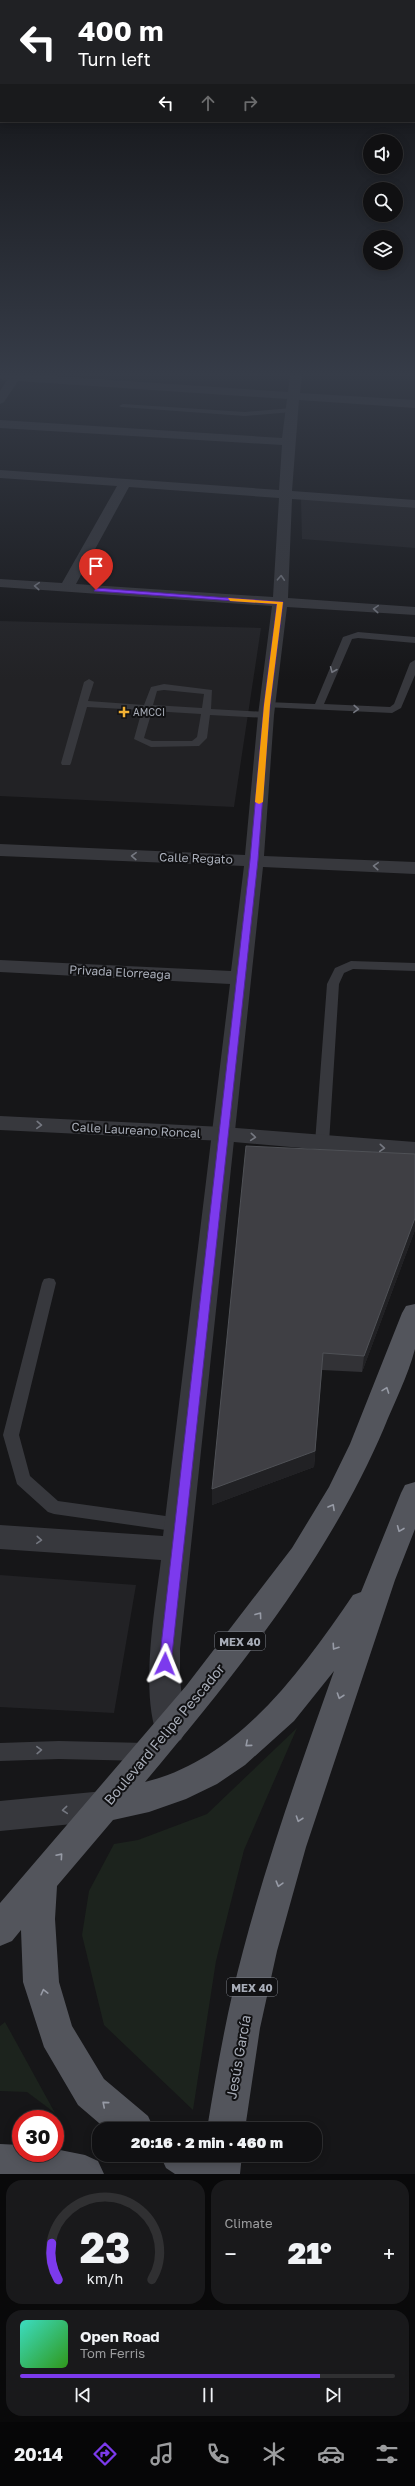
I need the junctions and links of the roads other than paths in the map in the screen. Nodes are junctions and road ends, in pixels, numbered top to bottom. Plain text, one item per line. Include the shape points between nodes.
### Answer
1 (48, 477) edge
2 (286, 477) edge
3 (125, 483) junction
4 (285, 494) junction
5 (415, 504) edge
6 (0, 583) edge
7 (66, 588) junction
8 (280, 602) junction
9 (415, 611) edge
10 (415, 640) edge
11 (415, 663) edge
12 (89, 682) dead end
13 (82, 704) junction
14 (147, 708) junction
15 (318, 708) junction
16 (267, 710) junction
17 (208, 711) junction
18 (66, 764) dead end
19 (0, 850) edge
20 (254, 860) junction
21 (415, 868) edge
22 (0, 966) edge
23 (415, 967) edge
24 (241, 978) junction
25 (0, 1123) edge
26 (223, 1134) junction
27 (322, 1143) junction
28 (415, 1150) edge
29 (49, 1283) dead end
30 (415, 1312) edge
31 (415, 1493) edge
32 (0, 1537) edge
33 (179, 1537) junction
34 (380, 1580) junction
35 (161, 1741) junction
36 (0, 1752) edge
37 (104, 1806) junction
38 (0, 1816) edge
39 (41, 1878) junction
40 (0, 1929) edge
41 (127, 2122) edge
42 (227, 2122) edge
43 (191, 2162) edge
44 (222, 2162) edge
45 (0, 2163) edge
46 (85, 2174) edge
47 (211, 2174) edge
48 (221, 2174) edge

1 - 3 street
2 - 4 street
3 - 4 street
3 - 7 street
4 - 5 street
8 -> 4 street
7 -> 6 street
7 - 8 street
9 -> 8 street
8 - 16 street
10 -> 15 lane via 358,635 348,637
15 -> 11 lane via 395,710
12 - 13 lane
13 - 14 lane
13 - 18 lane
14 - 17 lane
14 - 17 lane via 154,689 164,687 207,691 210,695
14 - 17 lane via 139,739 151,744 195,744 202,738
15 - 16 lane
16 - 17 lane
16 - 20 street
20 -> 19 street, Calle Regato
21 -> 20 street, Calle Regato
20 - 24 street
22 - 24 street, Privada Elorreaga
23 - 27 lane via 351,965 339,971 333,984
24 - 26 street
25 -> 26 street, Calle Laureano Roncal
26 -> 27 street, Calle Laureano Roncal
26 - 33 street
27 -> 28 street, Calle Laureano Roncal
29 - 33 lane via 11,1435 23,1480 54,1507
35 -> 30 main road, Boulevard Felipe Pescador / MEX 40 via 237,1646 324,1521 359,1455
31 -> 34 main road, MEX 40
32 -> 33 street
33 - 35 street via 165,1649
34 -> 37 main road via 328,1657 297,1696 240,1751 211,1771 174,1788 143,1799
34 -> 42 main road, Jesús García / MEX 40 via 289,1847 260,1950 242,2028
36 -> 35 lane via 59,1750
35 - 37 main road, Boulevard Felipe Pescador / MEX 40
37 -> 38 street
39 -> 37 main road, Boulevard Felipe Pescador / MEX 40
39 - 40 main road, Boulevard Felipe Pescador / MEX 40
41 -> 39 main road via 91,2092 57,2034 41,1982 38,1919
43 - 47 main road
44 - 48 main road
45 - 46 main road via 36,2164

